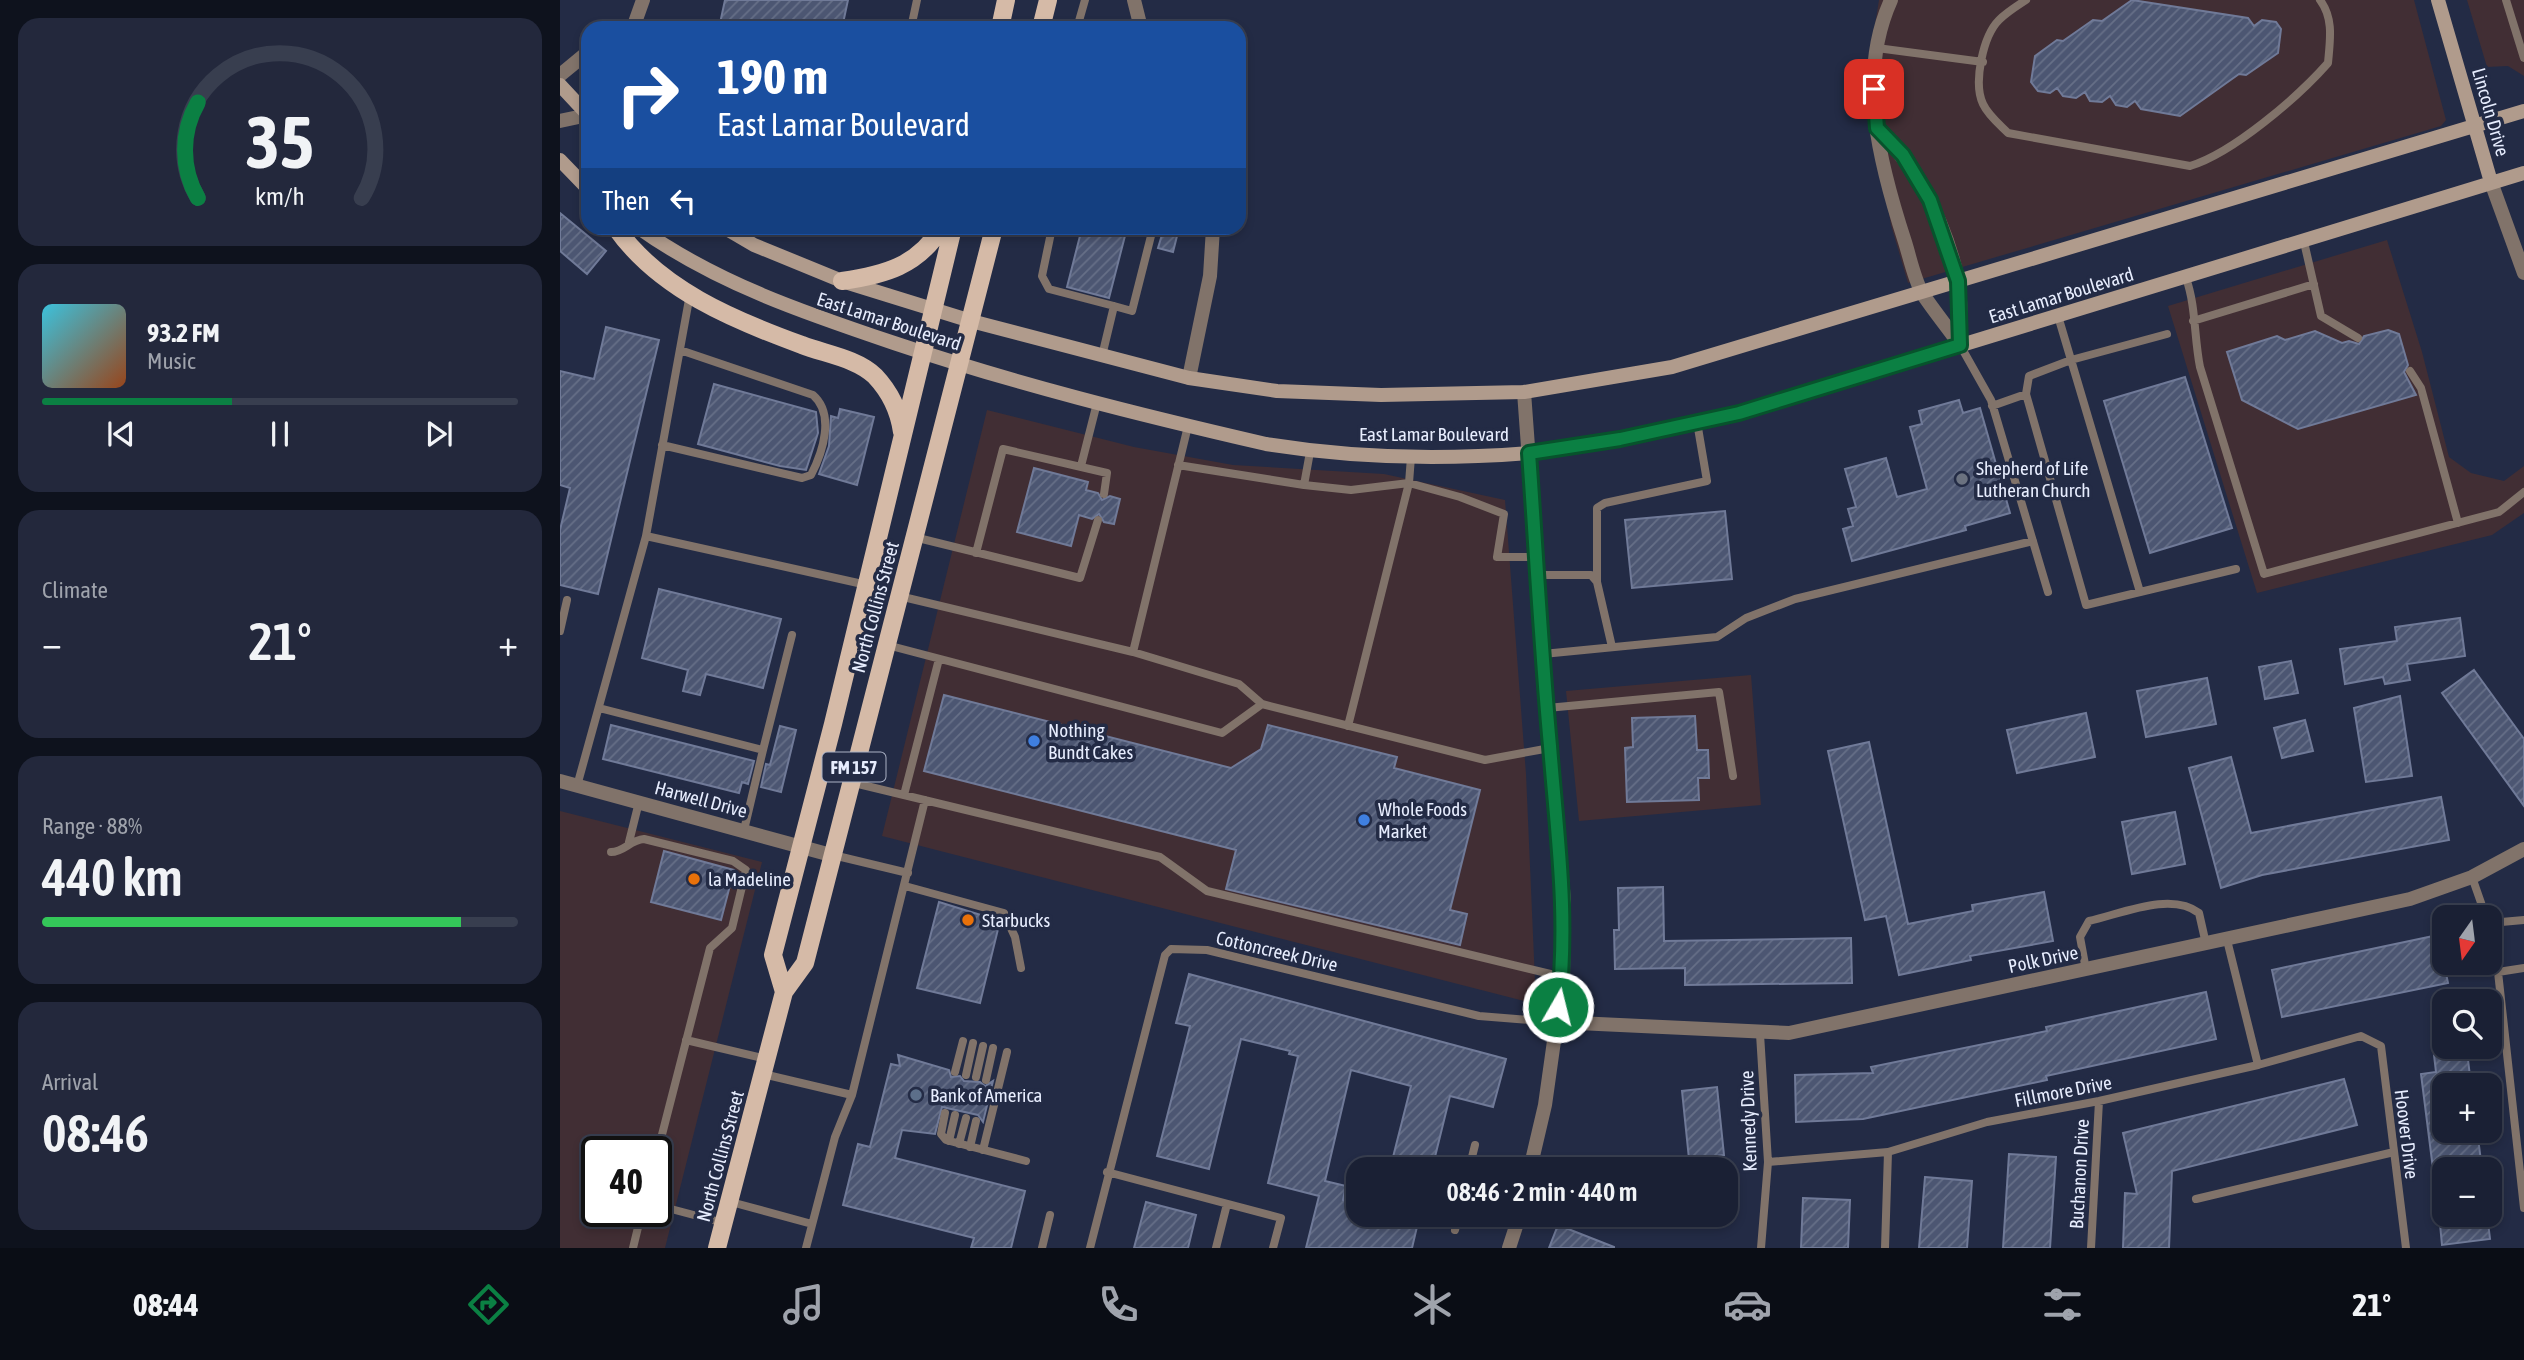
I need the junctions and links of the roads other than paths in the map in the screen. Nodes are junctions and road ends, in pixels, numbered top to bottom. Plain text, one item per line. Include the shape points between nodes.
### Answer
1 (643, 0) edge
2 (917, 0) edge
3 (1006, 0) edge
4 (1048, 0) edge
5 (1085, 0) edge
6 (1134, 0) edge
7 (1891, 0) edge
8 (2026, 0) edge
9 (2320, 0) edge
10 (2438, 0) edge
11 (2506, 0) edge
12 (636, 21) edge
13 (912, 21) edge
14 (1002, 21) edge
15 (1043, 21) edge
16 (1079, 21) edge
17 (1139, 21) edge
18 (1877, 48) junction
19 (581, 58) edge
20 (2524, 58) edge
21 (1983, 62) junction
22 (560, 75) edge
23 (560, 85) edge
24 (581, 108) edge
25 (2524, 111) edge
26 (581, 116) edge
27 (560, 121) edge
28 (2475, 126) junction
29 (1877, 128) junction
30 (560, 160) edge
31 (2524, 173) edge
32 (581, 182) edge
33 (2491, 182) junction
34 (621, 235) edge
35 (650, 235) edge
36 (738, 235) edge
37 (935, 235) edge
38 (951, 235) edge
39 (992, 235) edge
40 (1049, 235) edge
41 (1151, 235) edge
42 (1213, 235) edge
43 (2304, 242) junction
44 (2524, 273) edge
45 (2186, 278) junction
46 (842, 281) junction
47 (1958, 281) junction
48 (2314, 284) junction
49 (1921, 291) junction
50 (690, 294) junction
51 (1114, 306) junction
52 (934, 309) junction
53 (2058, 316) junction
54 (971, 321) junction
55 (2193, 321) junction
56 (2167, 334) dead end
57 (2358, 338) dead end
58 (1960, 345) junction
59 (680, 350) junction
60 (925, 354) junction
61 (1102, 356) junction
62 (2071, 360) junction
63 (959, 365) junction
64 (2410, 371) dead end
65 (1189, 377) junction
66 (1524, 392) junction
67 (2026, 394) junction
68 (1097, 403) junction
69 (1992, 406) junction
70 (1697, 422) junction
71 (1188, 426) junction
72 (904, 440) junction
73 (663, 445) junction
74 (1310, 452) junction
75 (1529, 453) junction
76 (1412, 457) junction
77 (1178, 465) junction
78 (1081, 466) junction
79 (1409, 483) junction
80 (1304, 485) junction
81 (2524, 492) edge
82 (1104, 494) dead end
83 (1098, 520) dead end
84 (2458, 523) junction
85 (646, 536) junction
86 (914, 537) junction
87 (2033, 541) junction
88 (976, 553) junction
89 (1537, 557) junction
90 (2236, 569) dead end
91 (1537, 575) junction
92 (1597, 582) junction
93 (868, 585) junction
94 (2048, 592) dead end
95 (2140, 592) junction
96 (899, 596) junction
97 (567, 600) dead end
98 (560, 631) edge
99 (792, 635) dead end
100 (887, 645) junction
101 (1612, 647) junction
102 (1133, 652) junction
103 (1543, 654) junction
104 (939, 659) junction
105 (1262, 704) junction
106 (599, 708) junction
107 (1547, 708) junction
108 (1348, 726) junction
109 (1550, 748) junction
110 (763, 750) junction
111 (1732, 776) dead end
112 (560, 781) edge
113 (850, 782) junction
114 (577, 786) junction
115 (904, 795) junction
116 (925, 800) junction
117 (639, 802) junction
118 (744, 830) junction
119 (629, 842) junction
120 (803, 846) junction
121 (2524, 849) edge
122 (611, 852) dead end
123 (831, 855) junction
124 (908, 873) junction
125 (2472, 877) junction
126 (905, 886) junction
127 (2482, 905) edge
128 (2524, 920) edge
129 (2502, 922) edge
130 (2227, 940) junction
131 (2206, 944) junction
132 (1021, 968) dead end
133 (2524, 968) edge
134 (2085, 970) junction
135 (2502, 971) edge
136 (2498, 975) edge
137 (1563, 977) junction
138 (784, 992) junction
139 (1556, 1022) junction
140 (1760, 1034) junction
141 (2361, 1036) joint
142 (686, 1040) junction
143 (963, 1041) dead end
144 (973, 1043) dead end
145 (983, 1046) dead end
146 (993, 1048) dead end
147 (1007, 1052) dead end
148 (2258, 1065) junction
149 (765, 1067) junction
150 (955, 1072) dead end
151 (966, 1074) dead end
152 (976, 1077) dead end
153 (986, 1080) dead end
154 (852, 1096) junction
155 (2099, 1101) junction
156 (945, 1113) dead end
157 (955, 1115) dead end
158 (966, 1118) dead end
159 (976, 1121) dead end
160 (662, 1136) edge
161 (949, 1141) junction
162 (959, 1144) junction
163 (1475, 1145) dead end
164 (970, 1147) junction
165 (983, 1150) junction
166 (1888, 1152) junction
167 (2394, 1152) junction
168 (1472, 1157) edge
169 (1533, 1157) edge
170 (1026, 1161) dead end
171 (1768, 1162) junction
172 (1107, 1172) junction
173 (2196, 1199) dead end
174 (731, 1202) junction
175 (1227, 1204) junction
176 (2524, 1208) edge
177 (672, 1209) edge
178 (1050, 1215) dead end
179 (724, 1223) junction
180 (812, 1224) junction
181 (638, 1227) edge
182 (1456, 1227) edge
183 (1516, 1227) edge
184 (1455, 1230) dead end
185 (633, 1248) edge
186 (718, 1248) edge
187 (806, 1248) edge
188 (1042, 1248) edge
189 (1090, 1248) edge
190 (1216, 1248) edge
191 (1273, 1248) edge
192 (1509, 1248) edge
193 (1761, 1248) edge
194 (1885, 1248) edge
195 (2091, 1248) edge
196 (2406, 1248) edge

1 - 12 street
2 - 13 lane
3 - 14 main road
4 - 15 main road
5 - 16 lane
6 - 17 street
7 - 18 street
8 - 21 lane via 1998,21
9 - 21 lane via 2327,9 2331,31 2328,63 2276,111 2211,160 2190,166 2008,133 1982,102 1979,78
10 - 28 main road, Lincoln Drive
11 - 20 lane
18 - 21 lane
18 - 29 street via 1873,68
19 - 22 street
23 - 24 main road
25 - 28 main road, East Lamar Boulevard
26 - 27 street
28 - 33 main road, Lincoln Drive
28 - 47 main road, East Lamar Boulevard
29 - 47 street via 1903,155 1930,200
29 - 49 street via 1888,190
30 - 32 main road
31 - 33 main road, East Lamar Boulevard
33 - 43 main road, East Lamar Boulevard
33 - 44 street, Lincoln Drive
34 - 50 main road via 632,251
35 - 60 main road, East Lamar Boulevard via 701,266 789,307
36 - 46 main road, East Lamar Boulevard
37 - 46 main road via 914,260 885,274
38 - 52 main road, North Collins Street / FM 157
39 - 54 main road, North Collins Street / FM 157
40 - 51 lane via 1042,276 1049,289
41 - 51 lane via 1132,311
42 - 65 street via 1210,276
43 - 45 main road, East Lamar Boulevard
43 - 48 lane
45 - 53 main road, East Lamar Boulevard
45 - 55 lane via 2193,297
46 - 52 main road, East Lamar Boulevard
47 - 49 main road, East Lamar Boulevard
47 - 58 street
48 - 55 lane
48 - 57 lane via 2322,316
49 - 58 street
49 - 66 main road, East Lamar Boulevard via 1672,367
50 - 59 lane
50 - 72 main road via 873,375 895,404
51 - 61 lane
52 - 54 main road, East Lamar Boulevard
52 - 60 main road, North Collins Street / FM 157
53 - 58 main road, East Lamar Boulevard
53 - 62 lane
54 - 61 main road, East Lamar Boulevard
54 - 63 main road, North Collins Street / FM 157
55 - 84 lane via 2200,367 2264,574
56 - 62 lane
58 - 69 lane
58 - 70 main road, East Lamar Boulevard
59 - 73 lane
59 - 73 lane via 813,395 823,404 826,422 816,466 811,475 802,478
60 - 63 main road, East Lamar Boulevard
60 - 72 main road, North Collins Street / FM 157
61 - 65 main road, East Lamar Boulevard
62 - 67 lane via 2029,376
62 - 95 lane
63 - 68 main road, East Lamar Boulevard
63 - 86 main road, North Collins Street / FM 157
64 - 84 lane via 2421,388
65 - 66 main road, East Lamar Boulevard via 1277,391 1381,395
66 - 75 street
67 - 69 lane
67 - 95 lane via 2087,605
68 - 71 main road, East Lamar Boulevard
68 - 78 lane
69 - 87 lane
70 - 75 main road, East Lamar Boulevard
70 - 92 lane via 1707,481 1597,508
71 - 74 main road, East Lamar Boulevard
71 - 77 lane
72 - 93 main road, North Collins Street / FM 157
73 - 85 lane
74 - 76 main road, East Lamar Boulevard
74 - 80 lane
75 - 76 main road, East Lamar Boulevard
75 - 89 street
76 - 79 lane
77 - 80 lane
77 - 102 lane
78 - 82 lane via 1107,472
78 - 88 lane via 1003,449
79 - 80 lane via 1351,490
79 - 89 lane via 1504,514 1497,557
79 - 108 lane
81 - 84 lane via 2499,512
83 - 88 lane via 1080,578
85 - 93 lane
85 - 106 lane
86 - 88 lane
86 - 96 main road, North Collins Street / FM 157
87 - 94 lane
87 - 101 lane via 1795,599 1746,618 1717,637
89 - 91 street
90 - 95 lane
91 - 92 lane via 1591,575
91 - 103 street
92 - 101 lane
93 - 120 main road, North Collins Street / FM 157
96 - 100 main road, North Collins Street / FM 157
96 - 102 lane
97 - 98 lane
99 - 110 lane
100 - 104 lane
100 - 113 main road, North Collins Street / FM 157
101 - 103 lane
102 - 105 lane via 1238,684
103 - 107 street
104 - 105 lane via 1222,733
104 - 115 lane
105 - 108 lane
106 - 110 lane
106 - 114 lane
107 - 109 street
107 - 111 lane via 1719,692
108 - 109 lane via 1485,760
109 - 137 street via 1564,900
110 - 118 lane
112 - 114 street, Harwell Drive
113 - 115 lane
113 - 123 main road, North Collins Street / FM 157
114 - 117 street, Harwell Drive
115 - 116 lane
116 - 124 lane
116 - 137 lane via 1160,857 1208,891
117 - 118 street, Harwell Drive
117 - 119 lane
118 - 120 street, Harwell Drive
119 - 122 lane
119 - 142 lane via 644,839 733,861 746,870 732,928 710,948
120 - 123 street, Harwell Drive
120 - 138 main road, North Collins Street / FM 157 via 772,955
121 - 125 street, Polk Drive
123 - 124 lane
123 - 138 main road, North Collins Street / FM 157 via 805,963
124 - 126 lane
125 - 127 lane
125 - 130 street, Polk Drive via 2410,899
126 - 132 lane via 1004,913
126 - 154 lane
128 - 129 lane
130 - 131 street, Polk Drive
130 - 148 lane
131 - 134 street, Polk Drive
131 - 134 lane via 2199,913 2180,902 2159,905 2089,921 2081,937
133 - 135 lane
134 - 140 street, Polk Drive via 1789,1033
136 - 176 lane
137 - 139 street
138 - 149 main road, North Collins Street / FM 157
139 - 140 street, Polk Drive
139 - 169 street
139 - 172 lane, Cottoncreek Drive via 1479,1016 1207,950 1171,949 1165,955
140 - 171 lane, Kennedy Drive
141 - 148 lane, Fillmore Drive
141 - 167 lane, Hoover Drive via 2381,1046
142 - 149 lane
142 - 160 lane
143 - 150 lane
144 - 151 lane
145 - 152 lane
146 - 153 lane
147 - 165 lane
148 - 155 lane, Fillmore Drive
149 - 154 lane
149 - 174 main road, North Collins Street / FM 157
154 - 180 lane via 835,1137
155 - 166 lane, Fillmore Drive via 1987,1122
155 - 195 lane, Buchanon Drive
156 - 161 lane via 941,1134
157 - 161 lane
158 - 162 lane
159 - 164 lane
161 - 162 lane
162 - 164 lane
163 - 168 lane
164 - 165 lane
165 - 170 lane
166 - 171 lane, Fillmore Drive
166 - 194 lane
167 - 173 lane
167 - 196 lane, Hoover Drive
171 - 193 lane, Kennedy Drive
172 - 175 lane
172 - 189 lane, Cottoncreek Drive
174 - 179 main road, North Collins Street / FM 157
174 - 180 lane
175 - 190 lane
175 - 191 lane via 1281,1218
177 - 179 lane
178 - 188 lane
179 - 186 main road, North Collins Street / FM 157
180 - 187 lane
181 - 185 lane
182 - 184 lane
183 - 192 street

